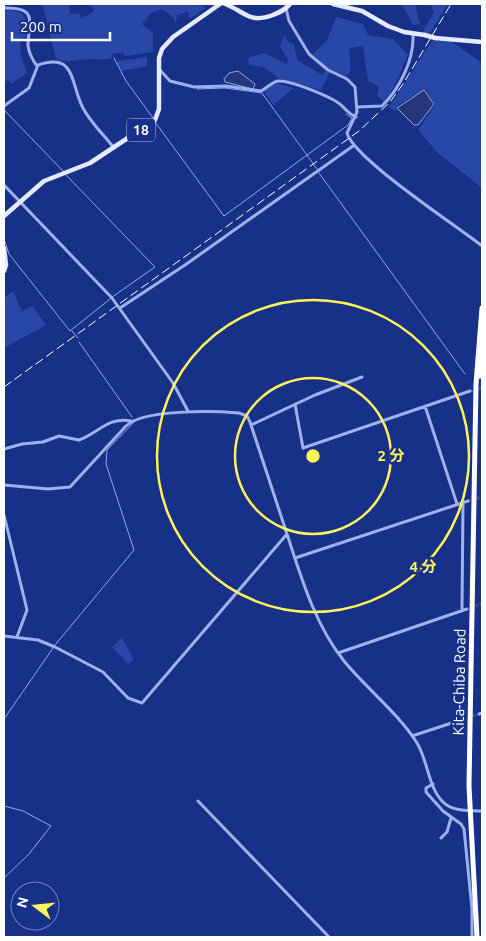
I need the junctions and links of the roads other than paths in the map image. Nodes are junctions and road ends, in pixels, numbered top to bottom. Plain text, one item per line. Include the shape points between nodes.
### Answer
1 (220, 4) edge
2 (225, 4) edge
3 (290, 4) edge
4 (336, 4) edge
5 (4, 8) edge
6 (286, 8) junction
7 (413, 35) junction
8 (482, 42) edge
9 (37, 66) junction
10 (159, 69) junction
11 (4, 106) edge
12 (358, 107) junction
13 (356, 117) junction
14 (353, 146) junction
15 (114, 148) junction
16 (4, 185) edge
17 (19, 202) junction
18 (4, 216) edge
19 (482, 246) edge
20 (4, 248) edge
21 (4, 271) edge
22 (120, 308) junction
23 (482, 308) edge
24 (482, 350) edge
25 (362, 377) dead end
26 (470, 391) tunnel mouth
27 (295, 404) junction
28 (425, 406) junction
29 (188, 411) junction
30 (131, 421) junction
31 (251, 425) junction
32 (476, 427) junction
33 (4, 449) edge
34 (4, 484) edge
35 (468, 501) tunnel mouth
36 (463, 502) junction
37 (456, 504) junction
38 (4, 515) edge
39 (287, 534) junction
40 (295, 558) junction
41 (467, 610) tunnel mouth
42 (462, 611) junction
43 (4, 636) edge
44 (17, 638) junction
45 (338, 653) junction
46 (464, 719) tunnel mouth
47 (412, 736) junction
48 (433, 784) junction
49 (198, 801) dead end
50 (470, 810) junction
51 (482, 811) edge
52 (451, 818) junction
53 (441, 838) dead end
54 (329, 937) edge
55 (472, 937) edge
56 (477, 937) edge

1 - 10 main road, 18 via 169,41 160,54
2 - 6 main road via 256,20
3 - 6 main road
4 - 7 main road via 362,11 388,26
5 - 9 street via 20,10 28,15 32,24 28,47
6 - 12 street via 289,21 309,54 328,70 353,84
7 - 8 main road, bridge
7 - 12 street via 410,58 386,102 382,106
9 - 11 street via 29,88
9 - 15 street via 54,61 68,68 82,108
10 - 13 street via 170,81 196,87 226,86 261,91 273,83 284,82 341,104 347,113
10 - 15 main road, 18 via 156,118
12 - 13 street
13 - 14 street via 347,132
14 - 19 street
14 - 22 street
15 - 17 main road, 18 via 90,163 44,180
16 - 17 street
17 - 18 main road, 18
17 - 22 street
20 - 21 main road
22 - 29 street
23 - 32 highway, Kita-Chiba Road
24 - 32 highway, Kita-Chiba Road
25 - 27 street
26 - 28 street
27 - 28 street via 303,448
27 - 31 street
28 - 37 street
29 - 30 street
29 - 31 street via 239,413 247,416
30 - 33 street via 117,420 79,440 59,436
30 - 34 street via 70,487
31 - 39 street
32 - 50 highway, Kita-Chiba Road
35 - 36 street
36 - 37 street
36 - 42 street
37 - 40 street
38 - 44 street via 27,610
39 - 40 street
39 - 44 street via 144,702 132,700 103,672 38,640
40 - 45 street via 305,588
41 - 42 street
42 - 45 street
43 - 44 street
45 - 47 street
46 - 47 street
47 - 48 street via 424,754
48 - 50 street via 448,806
48 - 52 street via 426,788 426,792
49 - 54 street
50 - 51 street
50 - 56 highway, Kita-Chiba Road
52 - 53 street via 447,832
52 - 55 street via 464,829

